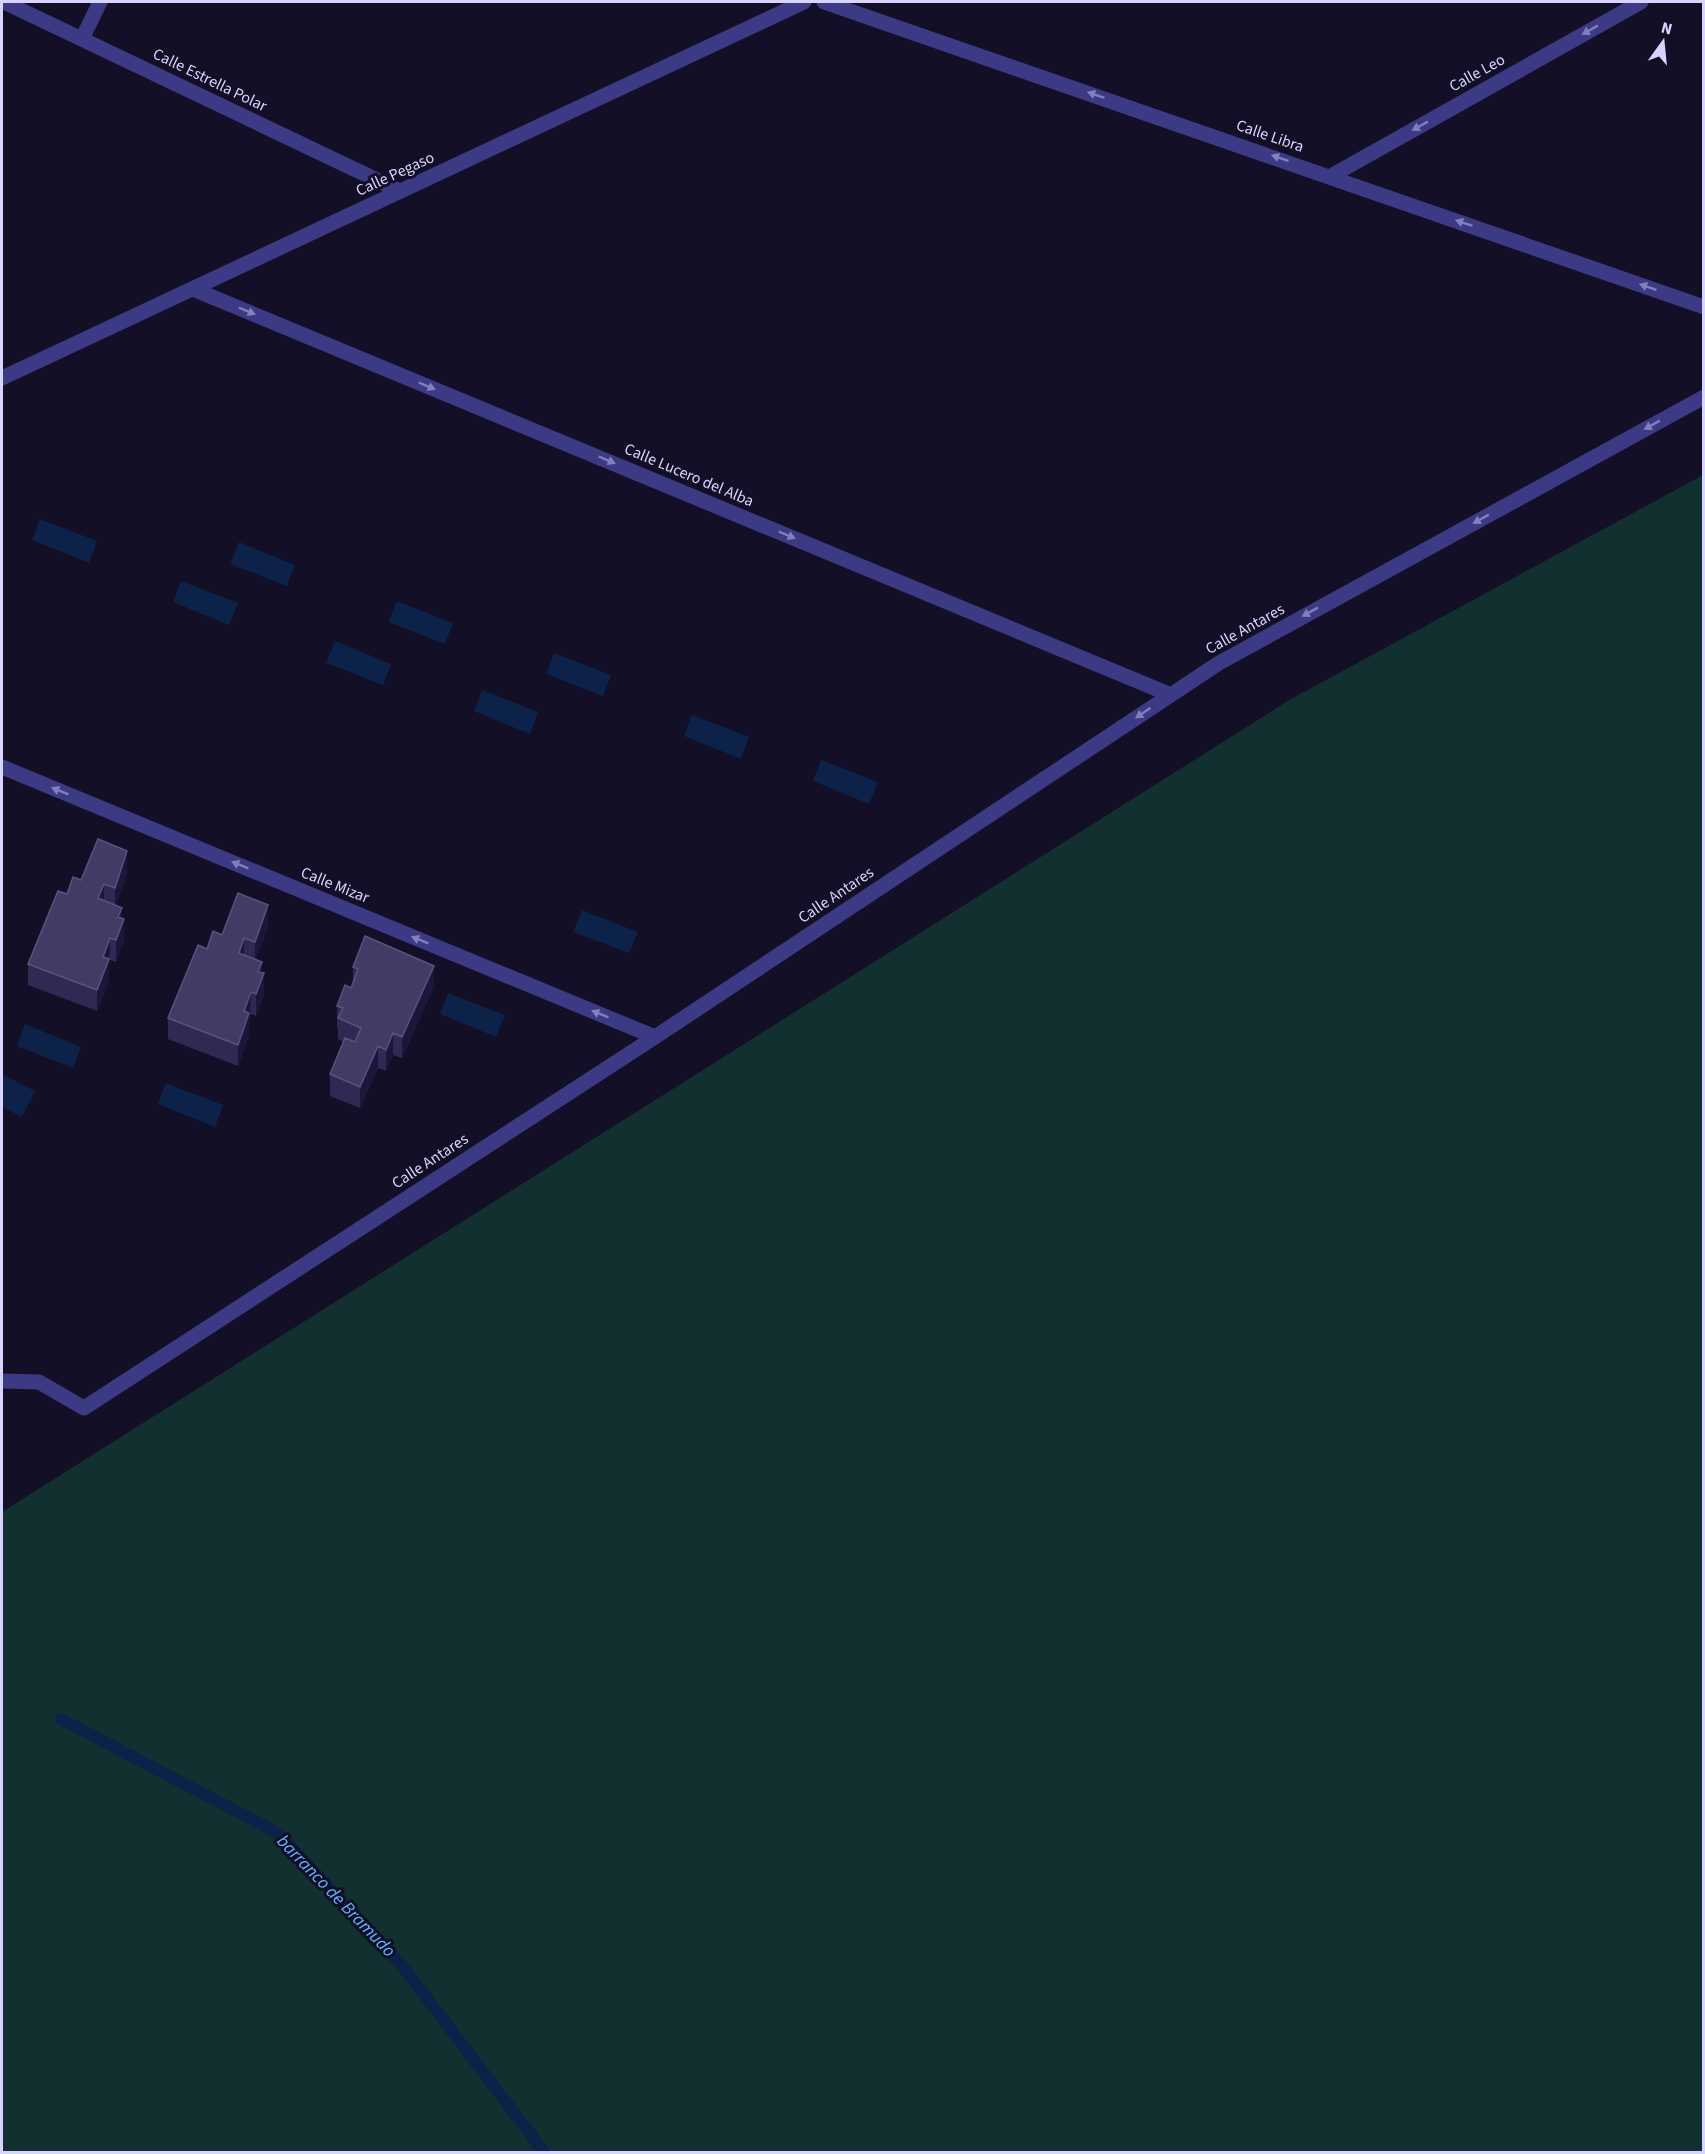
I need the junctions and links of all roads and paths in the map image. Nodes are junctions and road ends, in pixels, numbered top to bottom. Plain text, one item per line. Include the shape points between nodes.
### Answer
1 (4, 2) edge
2 (100, 2) edge
3 (804, 2) edge
4 (824, 2) edge
5 (1641, 2) edge
6 (82, 39) junction
7 (1331, 176) junction
8 (400, 191) junction
9 (192, 289) junction
10 (1704, 307) edge
11 (2, 378) edge
12 (1704, 397) edge
13 (1171, 694) junction
14 (2, 766) edge
15 (655, 1037) junction
16 (2, 1381) edge

1 - 6 street, Calle Estrella Polar
2 - 6 street
3 - 8 street, Calle Pegaso
7 -> 4 street, Calle Libra
5 -> 7 street, Calle Leo
6 - 8 street, Calle Estrella Polar
10 -> 7 street, Calle Libra
8 - 9 street, Calle Pegaso
9 - 11 street, Calle Pegaso
9 -> 13 street, Calle Lucero del Alba
12 -> 13 street, Calle Antares via 1219,663
13 -> 15 street, Calle Antares
15 -> 14 street, Calle Mizar
15 - 16 street, Calle Antares via 84,1407 39,1382

